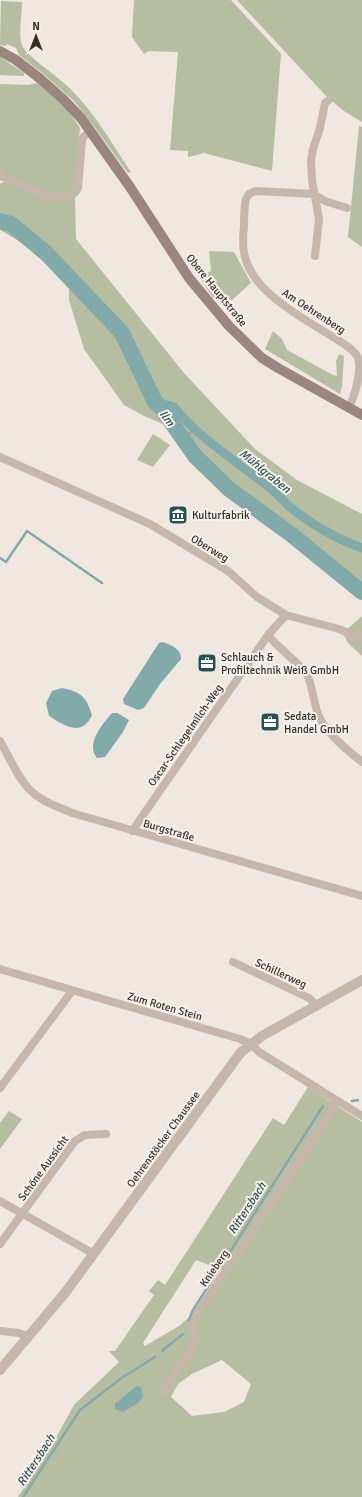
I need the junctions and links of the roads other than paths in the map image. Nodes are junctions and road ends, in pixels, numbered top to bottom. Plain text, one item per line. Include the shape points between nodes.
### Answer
1 (0, 51) edge
2 (328, 101) dead end
3 (91, 131) junction
4 (0, 176) edge
5 (314, 194) junction
6 (347, 208) dead end
7 (315, 256) dead end
8 (349, 408) junction
9 (362, 415) edge
10 (0, 457) edge
11 (286, 615) junction
12 (268, 635) junction
13 (362, 639) edge
14 (0, 741) edge
15 (362, 762) edge
16 (132, 831) junction
17 (362, 896) edge
18 (233, 962) dead end
19 (0, 969) edge
20 (362, 980) edge
21 (72, 991) junction
22 (317, 1006) junction
23 (251, 1044) junction
24 (0, 1088) edge
25 (337, 1102) junction
26 (362, 1116) edge
27 (106, 1134) dead end
28 (0, 1201) edge
29 (23, 1213) junction
30 (0, 1244) edge
31 (94, 1254) junction
32 (0, 1331) edge
33 (29, 1337) junction
34 (0, 1370) edge
35 (163, 1391) dead end

1 - 3 main road, Obere Hauptstraße via 29,70 63,99
2 - 5 street via 325,103 311,161
3 - 4 street via 82,140 78,188 71,196 51,196
3 - 8 main road, Obere Hauptstraße via 189,278 229,326 262,358
5 - 6 street, Am Oehrenberg via 325,201
5 - 7 street via 319,224
5 - 8 street, Am Oehrenberg via 255,191 249,194 245,204 243,249 252,271 273,297 287,309 355,353 359,365 357,384
8 - 9 main road, Obere Hauptstraße
10 - 11 street, Oberweg via 150,524 228,571 257,597
11 - 12 street, Oscar-Schlegelmilch-Weg
11 - 13 street, Oberweg via 340,629
12 - 15 street via 306,672 317,713 329,731
12 - 16 street, Oscar-Schlegelmilch-Weg
14 - 16 street, Burgstraße via 31,791 72,813
16 - 17 street, Burgstraße
18 - 22 street, Schillerweg via 310,998
19 - 21 street, Zum Roten Stein
20 - 22 street, Oehrenstöcker Chaussee
21 - 23 street, Zum Roten Stein
21 - 24 street
22 - 23 street, Oehrenstöcker Chaussee
23 - 25 street, Zum Roten Stein via 259,1052
23 - 31 street, Oehrenstöcker Chaussee via 241,1052
25 - 26 street, Zum Roten Stein
25 - 35 street, Knieberg via 270,1207 198,1310 192,1326 195,1334 194,1345
27 - 29 street, Schöne Aussicht via 85,1136 75,1141
28 - 29 street, Schöne Aussicht
29 - 30 street, Schöne Aussicht
29 - 31 street, Schöne Aussicht
31 - 33 street, Oehrenstöcker Chaussee
32 - 33 street via 19,1332
33 - 34 street, Oehrenstöcker Chaussee

